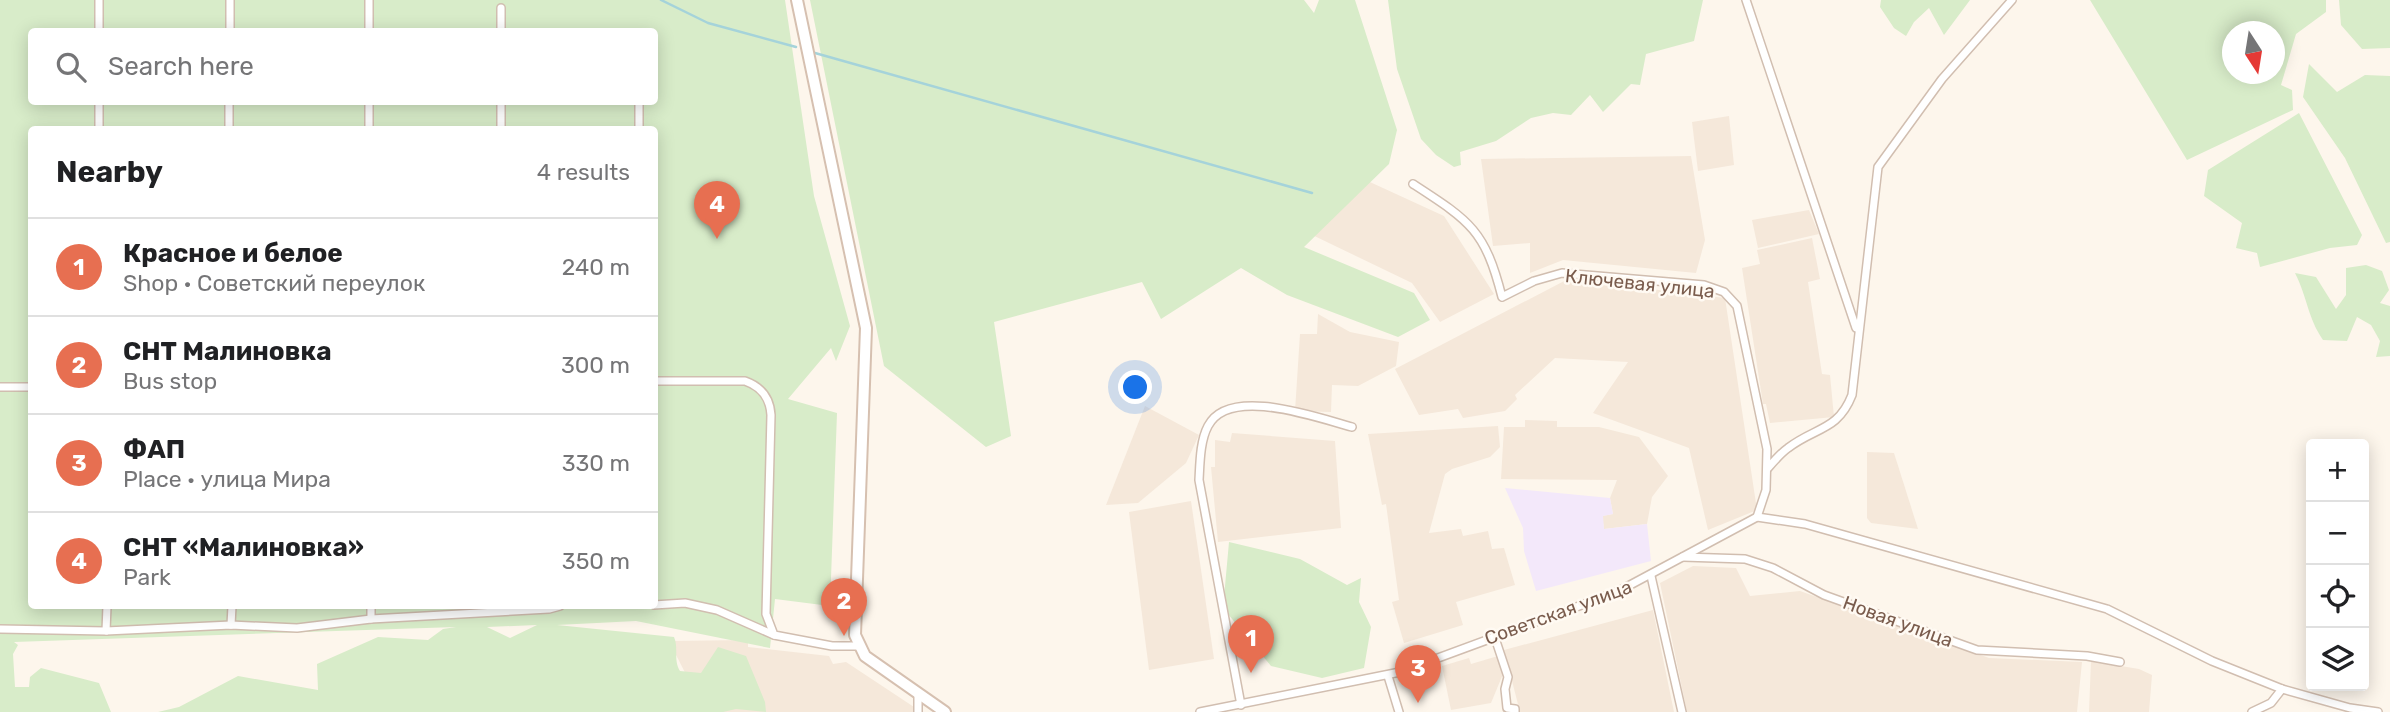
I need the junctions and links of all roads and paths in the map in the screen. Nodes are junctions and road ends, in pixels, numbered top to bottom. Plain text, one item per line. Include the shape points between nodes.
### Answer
1 (99, 0) edge
2 (230, 0) edge
3 (369, 0) edge
4 (797, 0) edge
5 (1746, 0) edge
6 (2012, 0) edge
7 (501, 8) dead end
8 (99, 28) edge
9 (230, 28) edge
10 (369, 28) edge
11 (501, 28) edge
12 (99, 105) edge
13 (229, 105) edge
14 (369, 105) edge
15 (501, 105) edge
16 (639, 105) edge
17 (99, 126) edge
18 (229, 126) edge
19 (369, 126) edge
20 (501, 126) edge
21 (639, 126) edge
22 (1413, 184) dead end
23 (1858, 332) junction
24 (658, 381) edge
25 (0, 387) edge
26 (28, 387) edge
27 (1352, 427) dead end
28 (1768, 468) junction
29 (1757, 517) junction
30 (1682, 557) junction
31 (1651, 576) junction
32 (658, 605) edge
33 (107, 609) edge
34 (232, 609) edge
35 (371, 609) edge
36 (497, 609) edge
37 (371, 619) junction
38 (231, 625) junction
39 (0, 629) edge
40 (106, 631) junction
41 (774, 635) junction
42 (1494, 635) junction
43 (859, 646) junction
44 (2120, 662) dead end
45 (1388, 676) junction
46 (2282, 689) junction
47 (918, 693) junction
48 (1241, 705) junction
49 (918, 712) edge
50 (945, 712) edge
51 (1200, 712) edge
52 (1399, 712) edge
53 (1515, 712) edge
54 (1682, 712) edge
55 (2252, 712) edge
56 (2378, 712) edge

1 - 8 street
2 - 9 street
3 - 10 street
4 - 43 street via 866,328 854,623
5 - 23 street
6 - 23 street via 1942,79 1878,167
7 - 11 street
12 - 17 street
13 - 18 street
14 - 19 street
15 - 20 street
16 - 21 street
22 - 28 street, Ключевая улица via 1479,236 1495,265 1502,298 1562,273 1704,285 1724,292 1737,306
23 - 28 street via 1846,412 1789,447
24 - 41 street via 745,381 756,385 769,400 765,600
25 - 26 street
27 - 48 street via 1238,405 1224,409 1208,425 1199,480
28 - 29 street
29 - 30 street, Советская улица
29 - 46 street via 1805,524 2107,609 2212,661
30 - 31 street, Советская улица
30 - 44 street, Новая улица via 1745,559 1824,595 1977,650
31 - 42 street, Советская улица
31 - 54 street
32 - 41 street via 717,610
33 - 40 street
34 - 38 street
35 - 37 street
36 - 37 street
37 - 38 street via 297,628
38 - 40 street
39 - 40 street
41 - 43 street
42 - 45 street, Советская улица
42 - 53 street via 1508,677 1507,708
43 - 47 street via 874,664
45 - 48 street, Советская улица
45 - 52 street
46 - 55 street via 2271,703
46 - 56 street
47 - 49 street
47 - 50 street
48 - 51 street, Советская улица

